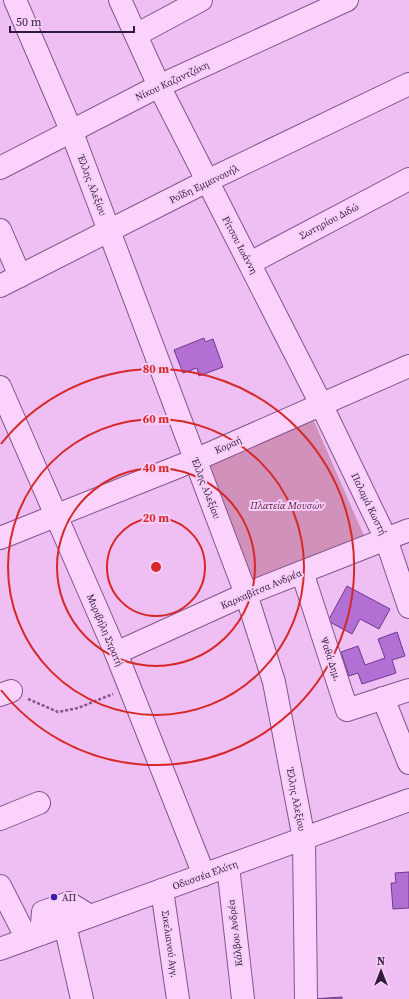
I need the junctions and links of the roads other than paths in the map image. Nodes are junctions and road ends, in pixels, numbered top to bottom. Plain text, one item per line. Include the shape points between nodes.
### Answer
1 (15, 0) edge
2 (120, 0) edge
3 (200, 0) edge
4 (347, 0) edge
5 (136, 35) junction
6 (409, 84) edge
7 (159, 86) junction
8 (71, 130) junction
9 (0, 168) edge
10 (409, 179) edge
11 (207, 182) junction
12 (0, 230) edge
13 (109, 231) junction
14 (250, 263) junction
15 (20, 276) junction
16 (0, 286) edge
17 (409, 366) edge
18 (0, 387) edge
19 (321, 404) junction
20 (196, 460) junction
21 (54, 514) junction
22 (409, 530) edge
23 (1, 536) edge
24 (386, 539) junction
25 (302, 572) junction
26 (246, 594) junction
27 (409, 607) edge
28 (116, 653) junction
29 (409, 690) edge
30 (383, 698) junction
31 (409, 763) edge
32 (409, 800) edge
33 (39, 804) dead end
34 (0, 819) edge
35 (304, 839) junction
36 (228, 866) junction
37 (204, 875) junction
38 (0, 886) edge
39 (162, 890) junction
40 (78, 917) junction
41 (37, 932) junction
42 (0, 948) edge
43 (82, 999) edge
44 (178, 999) edge
45 (243, 999) edge
46 (306, 999) edge

1 - 8 street, Έλλης Αλεξίου
2 - 5 street, Ρίτσου Ιωάννη
3 - 5 street
4 - 7 street, Νίκου Καζαντζάκη
5 - 7 street, Ρίτσου Ιωάννη
6 - 11 street, Ροΐδη Εμμανουήλ
7 - 8 street, Νίκου Καζαντζάκη
7 - 11 street, Ρίτσου Ιωάννη
8 - 9 street, Νίκου Καζαντζάκη
8 - 13 street, Έλλης Αλεξίου
10 - 14 street, Σωτηρίου Διδώ
11 - 13 street, Ροΐδη Εμμανουήλ
11 - 14 street, Ρίτσου Ιωάννη
12 - 15 street
13 - 15 street, Ροΐδη Εμμανουήλ
13 - 20 street, Έλλης Αλεξίου
14 - 19 street, Ρίτσου Ιωάννη
15 - 16 street, Ροΐδη Εμμανουήλ
17 - 19 street, Κοραή
18 - 21 street, Μυριβήλη Στρατή
19 - 20 street, Κοραή
19 - 24 street, Παλαμά Κωστή
20 - 21 street, Κοραή
20 - 26 street, Έλλης Αλεξίου
21 - 23 street, Κοραή
21 - 28 street, Μυριβήλη Στρατή
22 - 24 street, Καρκαβίτσα Ανδρέα
24 - 25 street, Καρκαβίτσα Ανδρέα
24 - 27 street, Παλαμά Κωστή
25 - 26 street, Καρκαβίτσα Ανδρέα
25 - 30 street, Ψαθά Δημ. via 347,710
26 - 28 street, Καρκαβίτσα Ανδρέα
26 - 35 street, Έλλης Αλεξίου via 274,682
28 - 37 street, Μυριβήλη Στρατή
29 - 30 street, Ψαθά Δημ.
30 - 31 street
32 - 35 street, Οδυσσέα Ελύτη
33 - 34 street
35 - 36 street, Οδυσσέα Ελύτη
35 - 46 street, Έλλης Αλεξίου
36 - 37 street, Οδυσσέα Ελύτη
36 - 45 street, Κάλβου Ανδρέα
37 - 39 street, Οδυσσέα Ελύτη
38 - 41 street
39 - 40 street, Οδυσσέα Ελύτη
39 - 44 street, Σικελιανού Αγγ.
40 - 41 street, Οδυσσέα Ελύτη
40 - 43 street
41 - 42 street, Οδυσσέα Ελύτη

